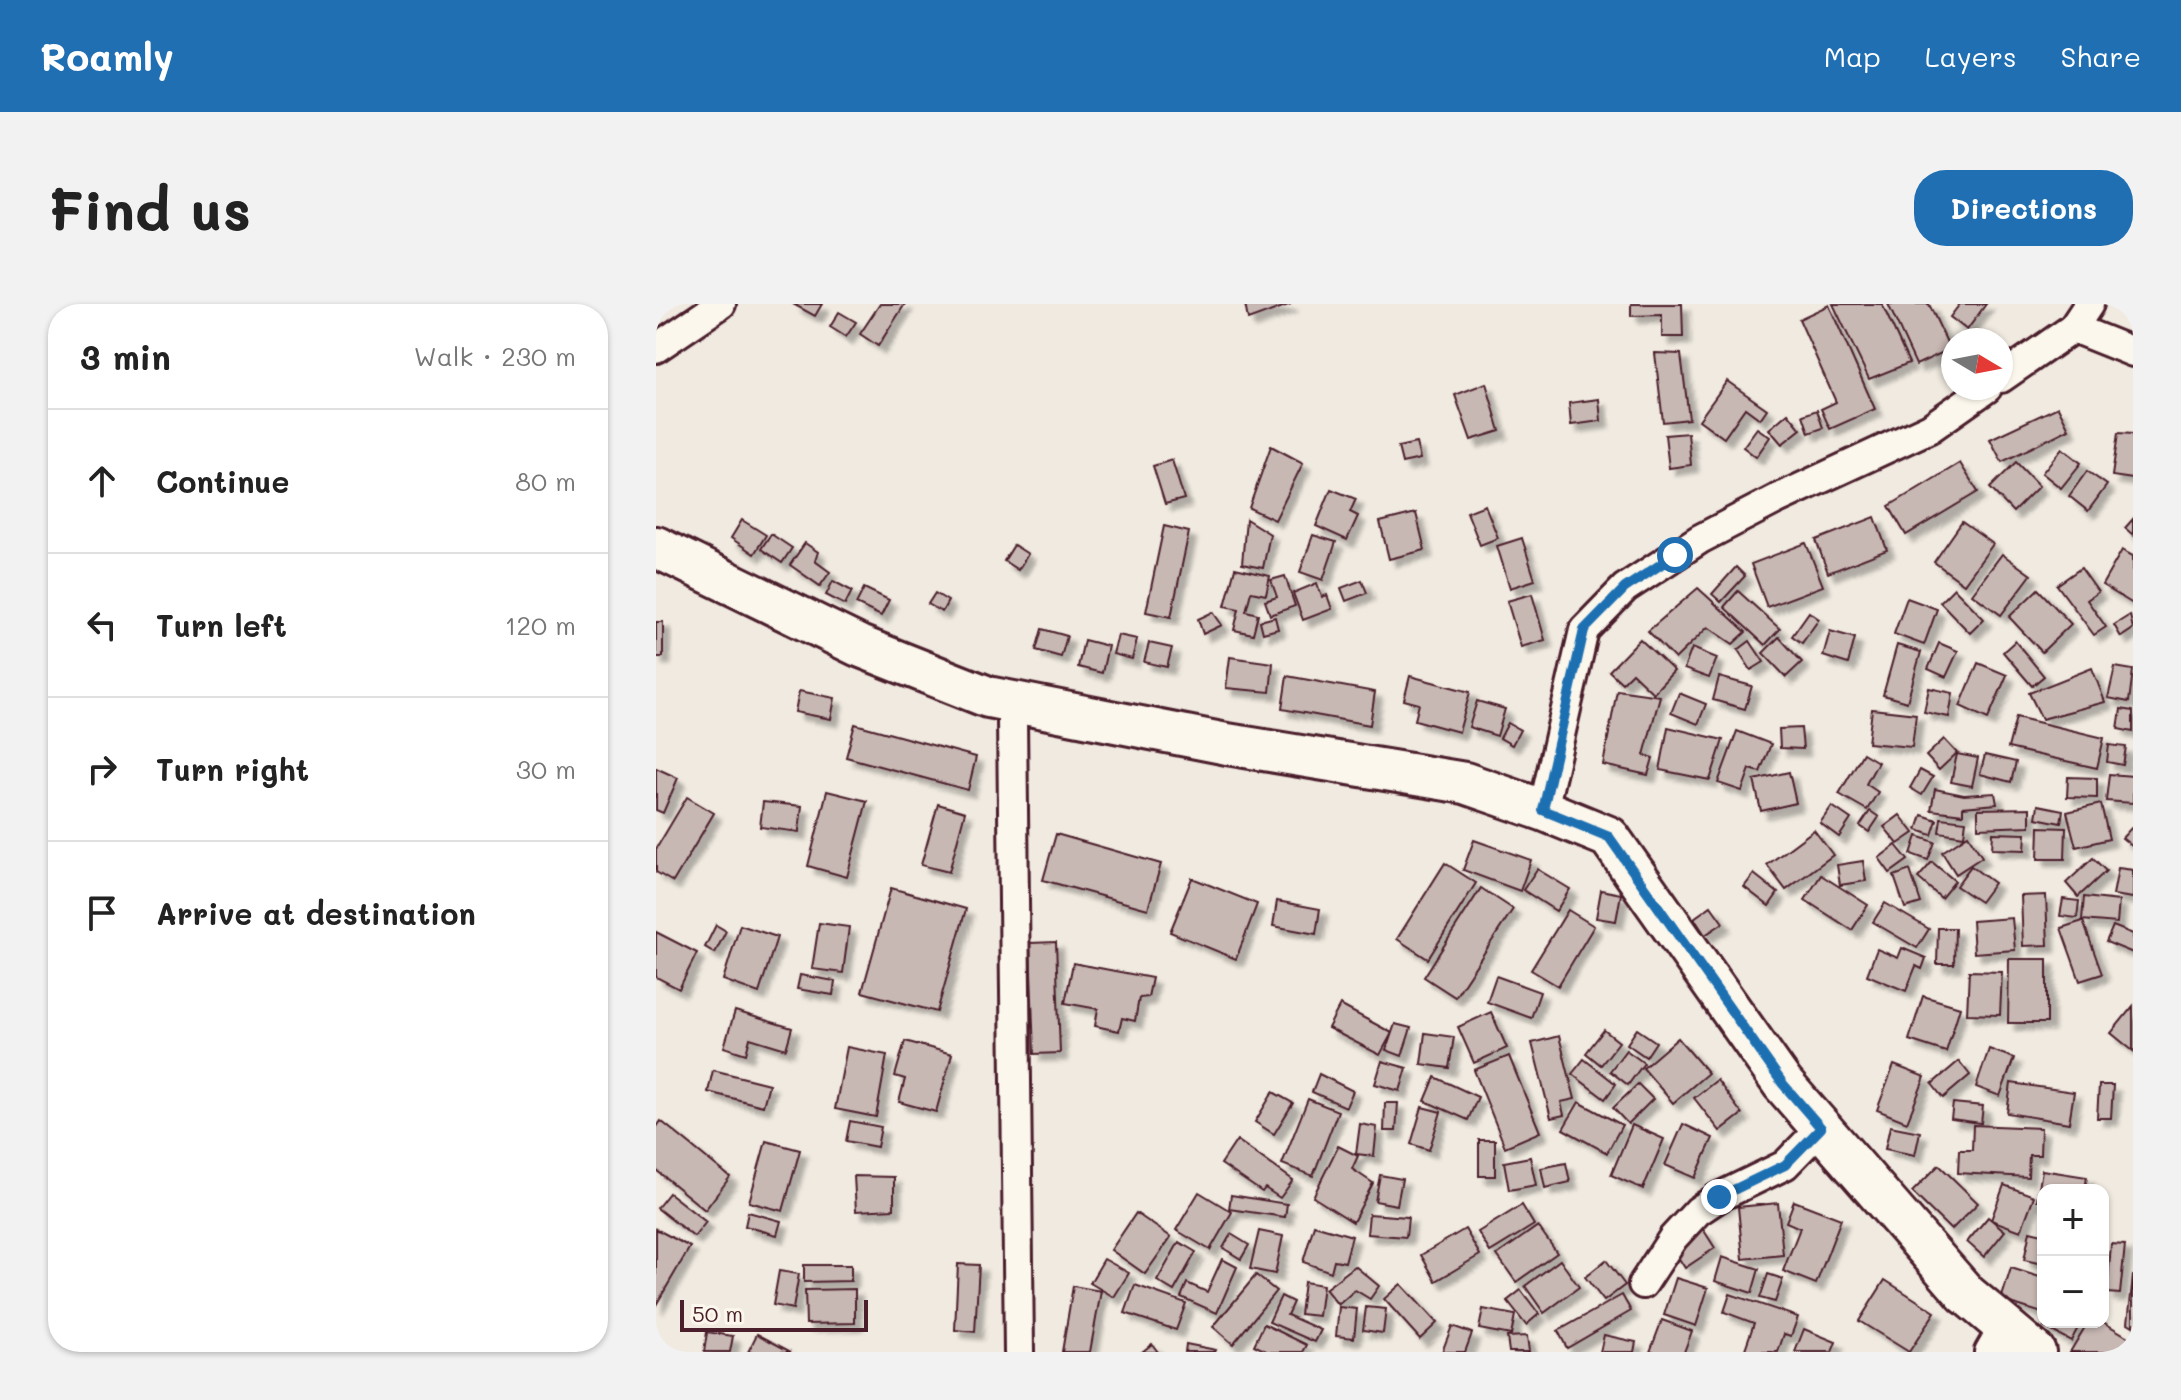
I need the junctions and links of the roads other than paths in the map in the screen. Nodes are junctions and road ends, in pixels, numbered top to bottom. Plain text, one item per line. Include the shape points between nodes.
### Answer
1 (721, 304) edge
2 (2085, 310) edge
3 (656, 348) edge
4 (2133, 352) edge
5 (2013, 368) edge
6 (1970, 400) edge
7 (656, 547) edge
8 (1024, 703) junction
9 (1543, 810) junction
10 (1821, 1128) junction
11 (1643, 1284) dead end
12 (1996, 1339) edge
13 (1019, 1352) edge
14 (2035, 1352) edge

1 - 3 street
2 - 4 street
2 - 5 street
6 - 9 street via 1930,428 1700,539 1625,588 1584,630
7 - 8 street via 859,646 988,697
8 - 9 street via 1227,744 1465,783
8 - 13 street via 1012,720
9 - 10 street via 1609,837 1783,1084
10 - 11 street via 1785,1165 1698,1211
10 - 12 street via 1966,1294
12 - 14 street

